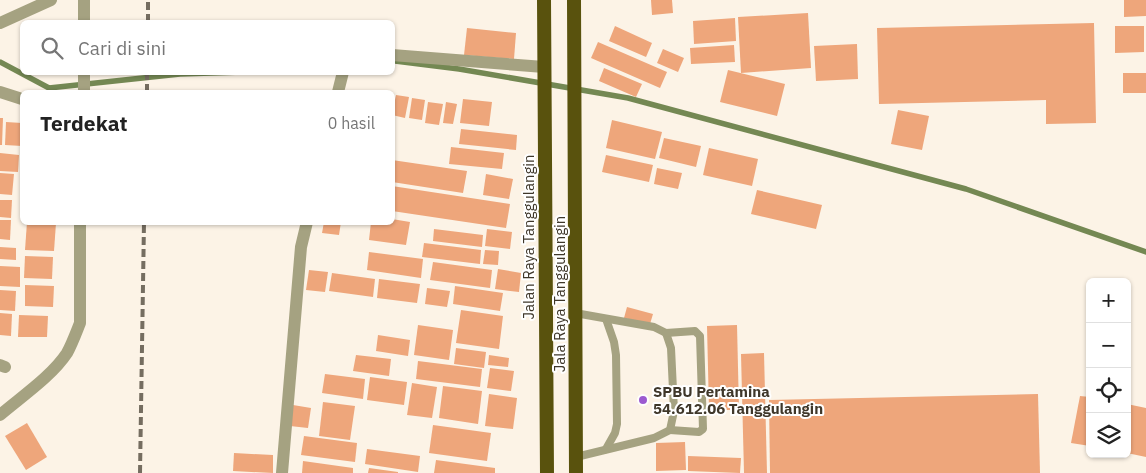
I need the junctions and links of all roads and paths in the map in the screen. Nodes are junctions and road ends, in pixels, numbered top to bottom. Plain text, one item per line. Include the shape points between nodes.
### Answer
1 (51, 0) edge
2 (84, 0) edge
3 (544, 0) edge
4 (574, 0) edge
5 (84, 20) edge
6 (0, 23) edge
7 (395, 55) edge
8 (544, 71) junction
9 (84, 75) edge
10 (343, 75) edge
11 (84, 90) edge
12 (339, 90) edge
13 (0, 92) edge
14 (20, 98) edge
15 (80, 225) edge
16 (306, 225) edge
17 (575, 313) junction
18 (606, 319) junction
19 (666, 334) junction
20 (0, 415) edge
21 (670, 430) junction
22 (606, 449) junction
23 (576, 457) junction
24 (282, 473) edge
25 (547, 473) edge
26 (576, 473) edge

1 - 6 street
2 - 5 street
3 - 8 highway, Jalan Raya Tanggulangin
4 - 17 highway, Jala Raya Tanggulangin
7 - 8 street
8 - 25 highway, Jalan Raya Tanggulangin
9 - 11 street
10 - 12 street
13 - 14 street
15 - 20 street via 80,323 75,336 52,370
16 - 24 street via 301,248
17 - 18 lane
17 - 23 highway, Jala Raya Tanggulangin
18 - 19 lane via 654,328
18 - 22 lane via 616,355 617,424
19 - 21 lane via 671,348 674,411
19 - 21 lane via 695,331 700,336 703,429 699,432
21 - 22 lane via 654,438
22 - 23 lane
23 - 26 highway, Jala Raya Tanggulangin

